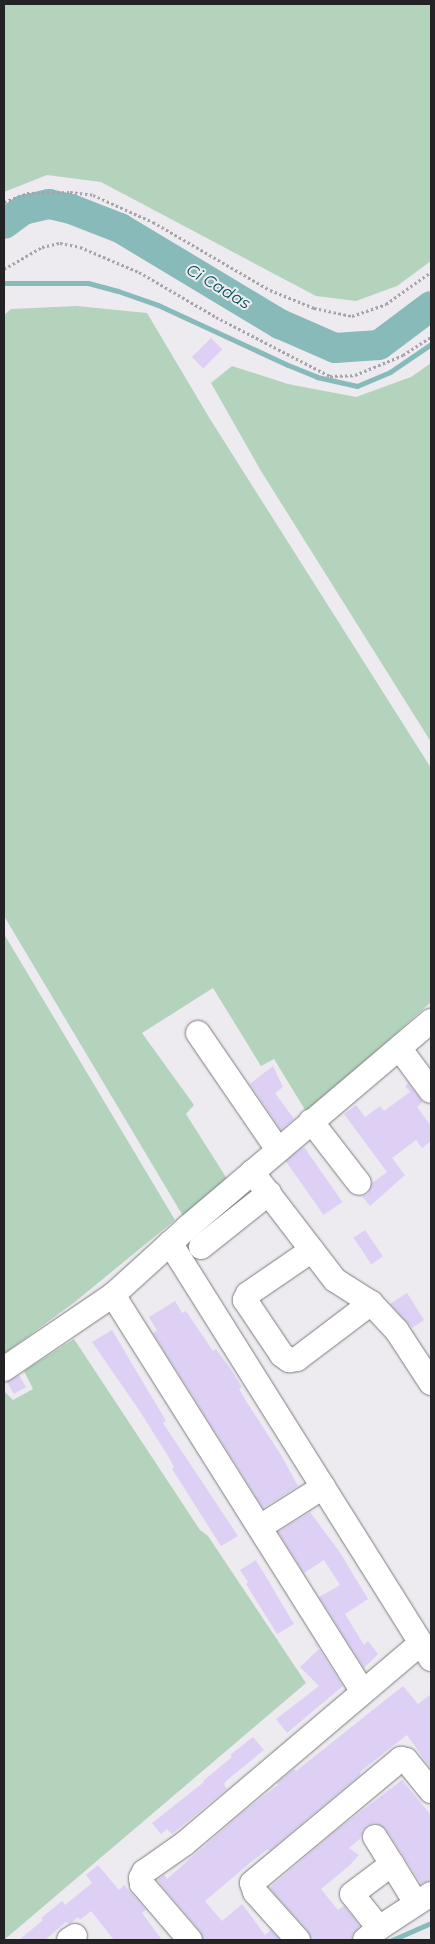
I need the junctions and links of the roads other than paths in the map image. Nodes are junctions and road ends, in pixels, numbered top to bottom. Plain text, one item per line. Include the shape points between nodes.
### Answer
1 (431, 1021) edge
2 (198, 1033) dead end
3 (400, 1049) junction
4 (431, 1091) edge
5 (311, 1122) junction
6 (278, 1150) junction
7 (252, 1172) junction
8 (358, 1183) dead end
9 (269, 1193) junction
10 (170, 1243) junction
11 (201, 1247) dead end
12 (312, 1250) junction
13 (114, 1295) junction
14 (371, 1304) junction
15 (4, 1368) edge
16 (431, 1383) edge
17 (323, 1487) junction
18 (260, 1527) junction
19 (426, 1651) edge
20 (362, 1691) junction
21 (431, 1791) edge
22 (375, 1837) dead end
23 (392, 1864) junction
24 (424, 1898) edge
25 (372, 1934) edge
26 (190, 1940) edge
27 (298, 1940) edge

1 - 3 street
2 - 6 street
3 - 4 street
3 - 5 street
5 - 6 street
5 - 8 street
6 - 7 street
7 - 9 street
7 - 10 street
9 - 11 street
9 - 12 street
10 - 13 street
10 - 17 street
12 - 14 street via 335,1280
12 - 14 street via 248,1294 245,1300 282,1355 289,1360 298,1359
13 - 15 street
13 - 18 street
14 - 16 street via 397,1331
17 - 18 street
17 - 19 street
18 - 20 street
19 - 20 street
20 - 26 street via 184,1844 144,1872 142,1884
21 - 27 street via 401,1758 252,1883 255,1892
22 - 23 street
23 - 24 street
23 - 25 street via 352,1894
24 - 25 street

